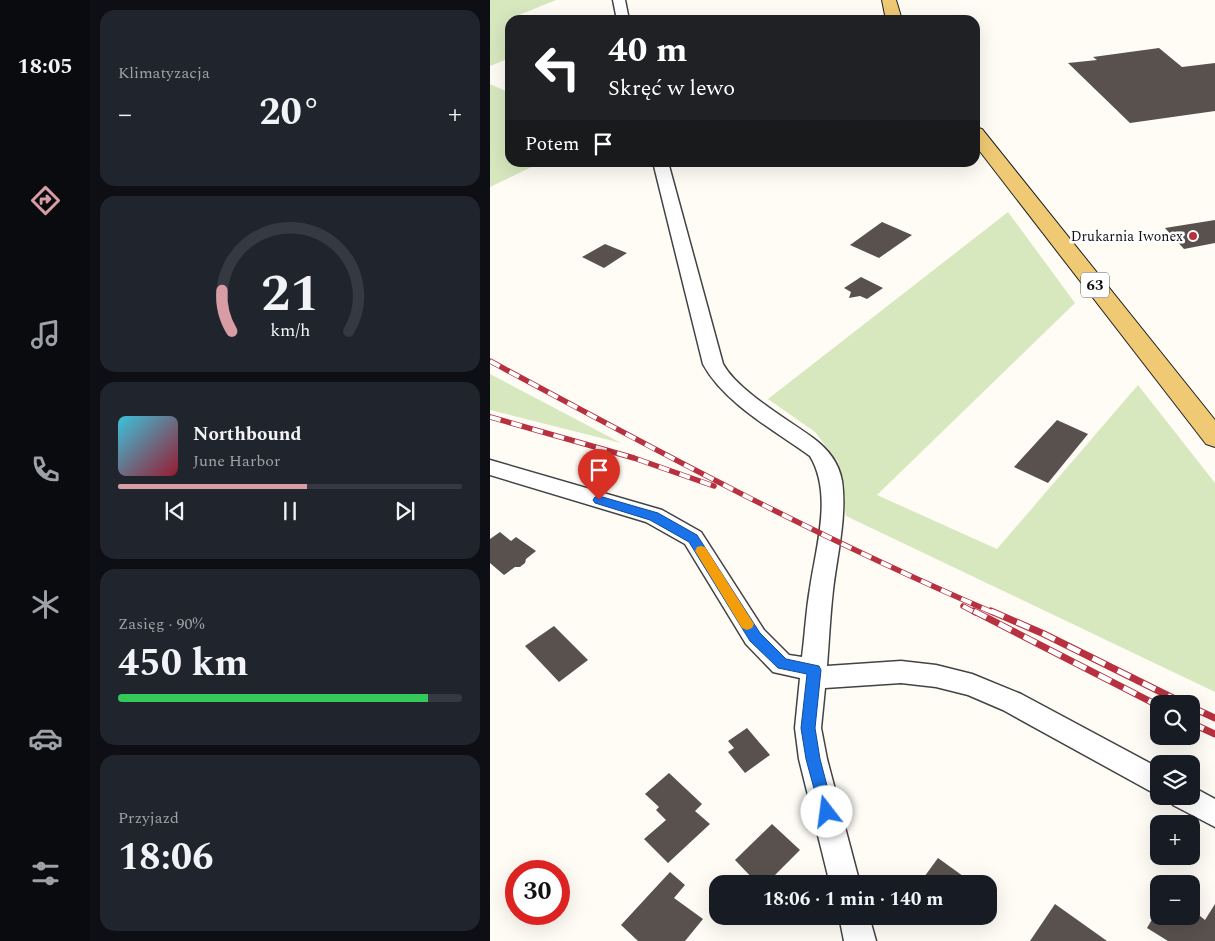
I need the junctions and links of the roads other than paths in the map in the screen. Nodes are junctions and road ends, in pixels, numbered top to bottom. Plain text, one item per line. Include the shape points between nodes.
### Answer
1 (619, 0) edge
2 (889, 0) edge
3 (622, 15) edge
4 (893, 15) edge
5 (980, 139) edge
6 (661, 167) edge
7 (1215, 438) edge
8 (490, 467) edge
9 (814, 674) junction
10 (1150, 778) edge
11 (1199, 805) edge
12 (1215, 814) edge
13 (843, 875) edge
14 (856, 925) edge
15 (860, 941) edge

1 - 3 street
2 - 4 main road
5 - 7 main road, 63
6 - 9 street via 719,375 742,397 817,452 831,480 832,515
8 - 9 street via 654,516 693,538 755,637 782,664
9 - 10 street via 901,672 972,685 1012,702
9 - 13 street via 808,728
11 - 12 street
14 - 15 street

